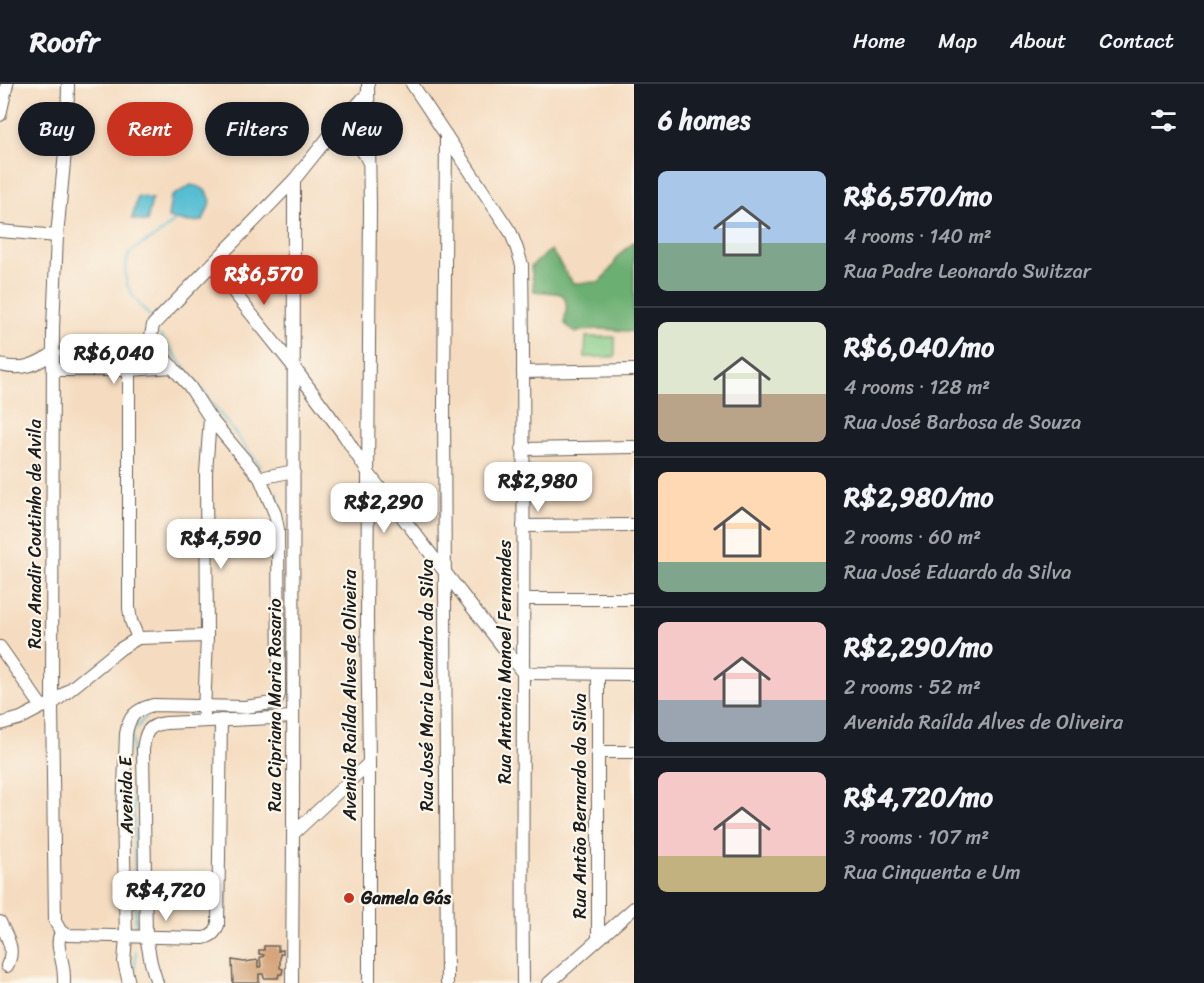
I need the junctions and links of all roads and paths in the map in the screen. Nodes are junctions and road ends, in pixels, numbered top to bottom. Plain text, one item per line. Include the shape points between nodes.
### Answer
1 (7, 84) edge
2 (412, 84) edge
3 (65, 86) edge
4 (368, 88) edge
5 (357, 102) edge
6 (0, 115) edge
7 (446, 135) junction
8 (321, 146) edge
9 (366, 156) edge
10 (370, 165) junction
11 (294, 180) junction
12 (0, 231) edge
13 (57, 236) junction
14 (212, 265) junction
15 (54, 353) junction
16 (0, 365) edge
17 (293, 366) junction
18 (173, 367) junction
19 (54, 370) junction
20 (129, 370) junction
21 (634, 370) edge
22 (524, 372) junction
23 (210, 418) junction
24 (368, 426) junction
25 (344, 435) junction
26 (634, 447) edge
27 (522, 449) junction
28 (294, 471) junction
29 (369, 474) junction
30 (260, 478) junction
31 (634, 525) edge
32 (523, 526) junction
33 (445, 573) junction
34 (524, 599) junction
35 (634, 599) edge
36 (207, 636) junction
37 (138, 638) junction
38 (0, 647) edge
39 (523, 673) junction
40 (598, 674) junction
41 (634, 674) edge
42 (47, 705) junction
43 (204, 706) junction
44 (293, 717) junction
45 (221, 720) junction
46 (205, 721) junction
47 (0, 724) edge
48 (597, 752) junction
49 (634, 753) edge
50 (369, 763) junction
51 (293, 834) junction
52 (634, 908) edge
53 (0, 922) edge
54 (61, 932) junction
55 (126, 936) junction
56 (146, 936) junction
57 (598, 939) junction
58 (7, 966) dead end
59 (64, 983) edge
60 (129, 983) edge
61 (157, 983) edge
62 (292, 983) edge
63 (369, 983) edge
64 (447, 983) edge
65 (523, 983) edge
66 (549, 983) edge

1 - 6 street
2 - 7 street, Rua Antonia Manoel Fernandes
3 - 13 street, Rua Anadir Coutinho de Avila via 65,159
4 - 5 street
4 - 10 street, Avenida Raílda Alves de Oliveira
7 - 22 street, Rua Antonia Manoel Fernandes via 517,249 522,265
7 - 33 street, Rua José Maria Leandro da Silva
8 - 11 street
9 - 10 street
10 - 24 street, Avenida Raílda Alves de Oliveira
11 - 14 street
11 - 17 street, Rua Cipriana Maria Rosario
12 - 13 street
13 - 15 street, Rua Anadir Coutinho de Avila
14 - 17 street
14 - 18 street via 153,325 152,343
15 - 16 street via 25,367
15 - 19 street, Rua Anadir Coutinho de Avila
17 - 25 street
17 - 28 street, Rua Cipriana Maria Rosario
18 - 20 street
18 - 23 street
19 - 20 street
19 - 42 street, Rua Anadir Coutinho de Avila
20 - 37 street via 129,608
21 - 22 street
22 - 27 street, Rua Antonia Manoel Fernandes
23 - 30 street
23 - 36 street via 206,473
24 - 25 street via 366,432 356,437
24 - 29 street, Avenida Raílda Alves de Oliveira
25 - 29 street
26 - 27 street
27 - 32 street, Rua Antonia Manoel Fernandes
28 - 30 street
28 - 44 street, Rua Cipriana Maria Rosario
29 - 33 street
29 - 50 street, Avenida Raílda Alves de Oliveira
30 - 43 street via 278,529 279,694 277,700 267,705
31 - 32 street
32 - 34 street, Rua Antonia Manoel Fernandes
33 - 39 street
33 - 64 street, Rua José Maria Leandro da Silva
34 - 35 street
34 - 39 street, Rua Antonia Manoel Fernandes
36 - 37 street
36 - 43 street
37 - 42 street
38 - 42 street
39 - 40 street
39 - 65 street, Rua Antonia Manoel Fernandes
40 - 41 street
40 - 48 street, Rua Antão Bernardo da Silva
42 - 47 street
42 - 54 street, Rua Anadir Coutinho de Avila via 55,921
43 - 46 street
43 - 55 street via 153,705 138,711 127,724 123,815
44 - 45 street, Avenida E
44 - 51 street, Rua Cipriana Maria Rosario
45 - 46 street, Avenida E
45 - 56 street via 218,925 215,933 204,938
46 - 56 street, Avenida E via 157,724 144,737
48 - 49 street
48 - 57 street, Rua Antão Bernardo da Silva
50 - 51 street
50 - 63 street, Avenida Raílda Alves de Oliveira
51 - 62 street, Rua Cipriana Maria Rosario
52 - 57 street
53 - 58 street via 12,953
54 - 55 street
54 - 59 street, Rua Anadir Coutinho de Avila via 58,944
55 - 56 street
55 - 60 street via 124,962
56 - 61 street, Avenida E
57 - 66 street

